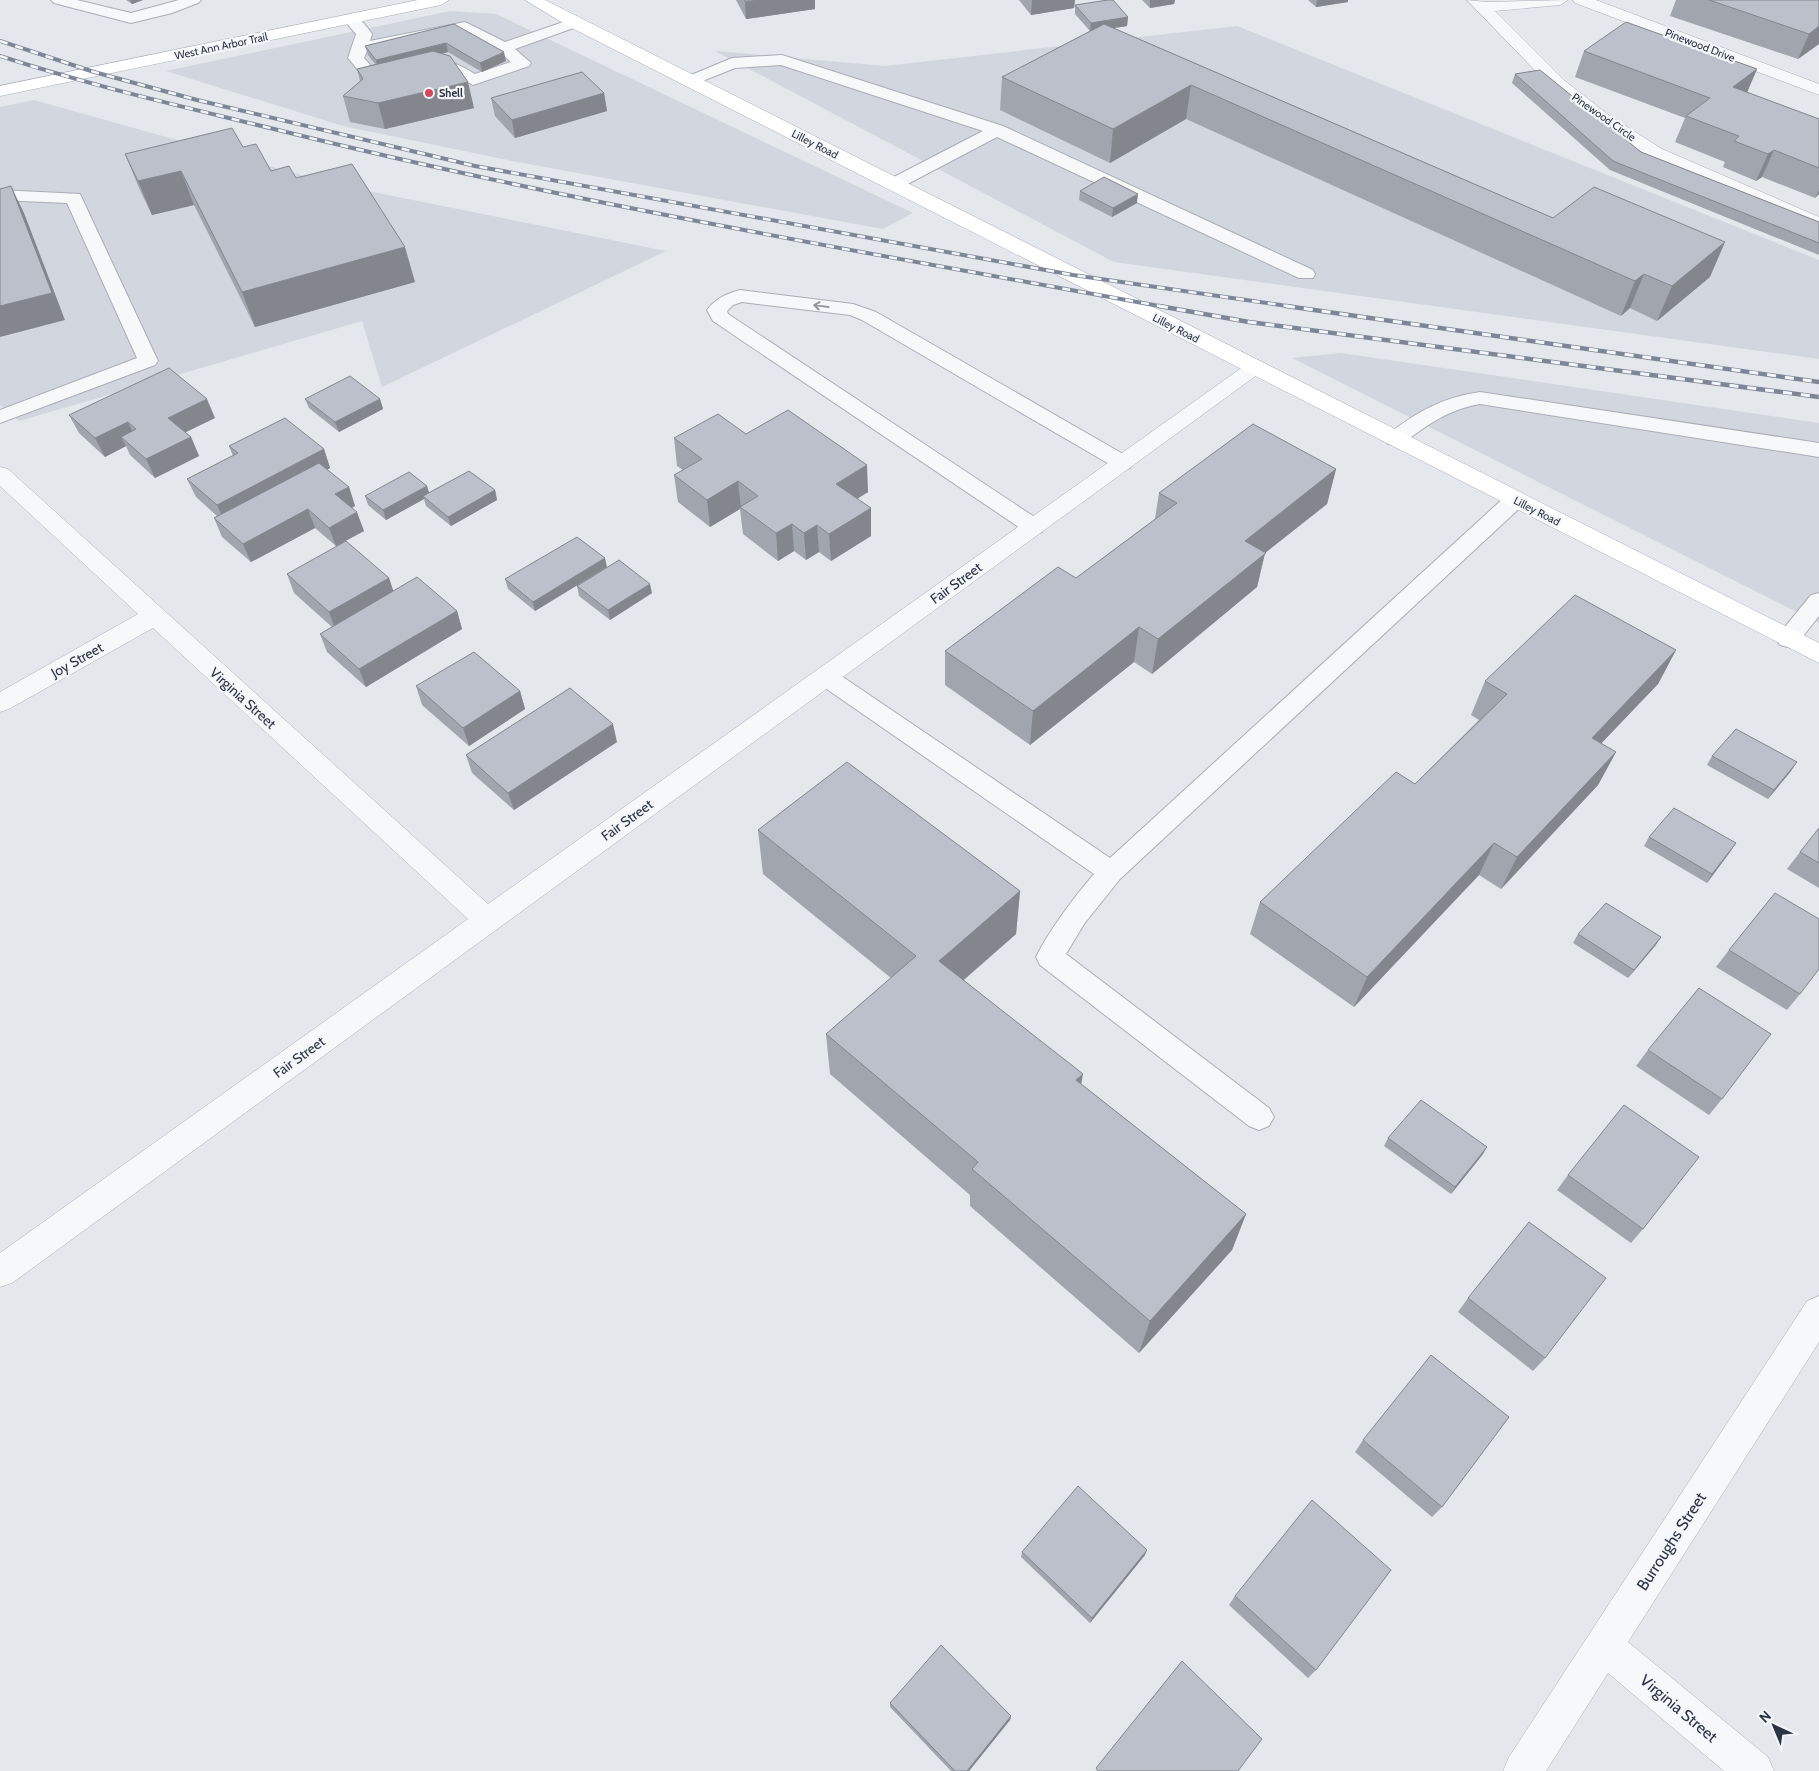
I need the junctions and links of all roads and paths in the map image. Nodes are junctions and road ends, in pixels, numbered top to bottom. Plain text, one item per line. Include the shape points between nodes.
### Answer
1 (59, 0) edge
2 (193, 0) edge
3 (441, 0) edge
4 (533, 0) edge
5 (1560, 0) edge
6 (1581, 0) edge
7 (1479, 4) edge
8 (351, 19) junction
9 (574, 23) junction
10 (492, 47) junction
11 (360, 48) junction
12 (690, 81) junction
13 (1819, 90) edge
14 (0, 91) edge
15 (997, 130) junction
16 (894, 184) junction
17 (0, 195) edge
18 (1819, 224) edge
19 (1306, 274) dead end
20 (1254, 368) junction
21 (0, 417) edge
22 (1395, 439) junction
23 (1819, 450) edge
24 (1123, 463) junction
25 (0, 474) edge
26 (1515, 500) junction
27 (1034, 527) junction
28 (1819, 601) edge
29 (153, 617) junction
30 (1788, 639) junction
31 (1819, 654) edge
32 (826, 677) junction
33 (0, 702) edge
34 (1111, 872) junction
35 (488, 921) junction
36 (1259, 1117) dead end
37 (0, 1272) edge
38 (1819, 1312) edge
39 (1604, 1646) junction
40 (1523, 1771) edge
41 (1754, 1771) edge

1 - 2 lane via 131,18
3 - 8 street, West Ann Arbor Trail
4 - 9 street, Lilley Road
5 - 7 street, Pinewood Circle
6 - 13 street, Pinewood Drive
7 - 18 street, Pinewood Circle via 1559,85 1604,120 1656,153
8 - 11 lane via 364,34
8 - 14 street, West Ann Arbor Trail
9 - 10 lane
9 - 12 street, Lilley Road
10 - 11 lane via 465,27 396,44
10 - 11 lane via 523,63 473,80 458,62 433,60 375,80 356,58
12 - 15 lane via 732,63 782,60
12 - 16 street, Lilley Road
15 - 16 lane
15 - 19 lane
16 - 20 street, Lilley Road
17 - 21 lane via 74,198 148,361
20 - 22 street, Lilley Road
20 - 24 street, Fair Street
22 - 23 lane via 1432,411 1454,401 1480,398
22 - 26 street, Lilley Road
24 - 27 street, Fair Street
24 -> 27 lane via 869,316 853,310 740,296 726,301 718,310 720,317
25 - 29 street, Virginia Street
26 - 30 street, Lilley Road
26 - 34 lane
27 - 32 street, Fair Street
28 - 30 lane
29 - 33 street, Joy Street
29 - 35 street, Virginia Street
30 - 31 street, Lilley Road
32 - 34 lane
32 - 35 street, Fair Street
34 - 36 lane via 1075,916 1050,957
35 - 37 street, Fair Street
38 - 39 street, Burroughs Street
39 - 40 street, Burroughs Street
39 - 41 street, Virginia Street

